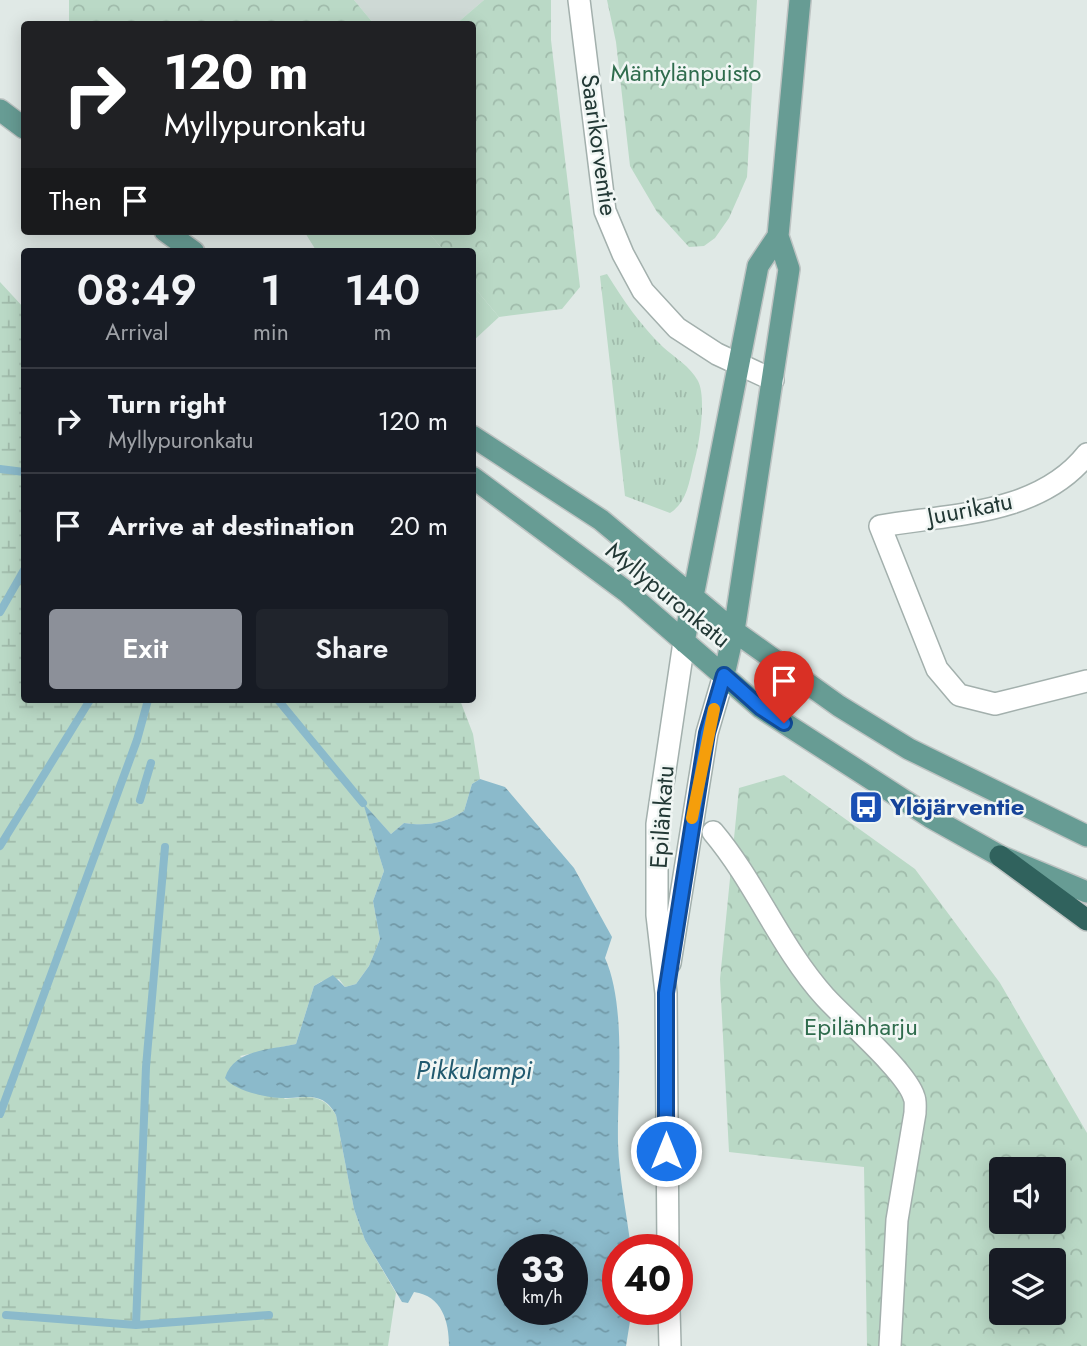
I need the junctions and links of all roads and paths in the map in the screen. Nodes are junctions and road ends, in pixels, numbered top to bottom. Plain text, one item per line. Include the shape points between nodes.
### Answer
1 (579, 0) edge
2 (800, 0) edge
3 (0, 110) edge
4 (21, 126) edge
5 (171, 235) edge
6 (778, 236) junction
7 (188, 248) edge
8 (739, 364) junction
9 (773, 380) junction
10 (476, 439) edge
11 (1087, 454) edge
12 (476, 480) edge
13 (693, 593) junction
14 (734, 631) junction
15 (684, 642) junction
16 (724, 675) junction
17 (1087, 681) edge
18 (713, 832) dead end
19 (1087, 836) edge
20 (1000, 856) junction
21 (1087, 892) edge
22 (1087, 919) edge
23 (666, 993) junction
24 (667, 1234) edge
25 (669, 1325) edge
26 (670, 1346) edge
27 (890, 1346) edge

1 - 8 street, Saarikorventie via 604,211 643,291 664,317 693,340
2 - 6 main road
3 - 4 main road
5 - 7 main road
6 - 8 main road via 758,266
6 - 9 main road via 789,269
8 - 9 street, Saarikorventie
8 - 13 main road
9 - 14 main road
10 - 13 main road, Myllypuronkatu via 601,520
11 - 17 street, Juurikatu via 1072,472 1041,492 1001,507 880,526 937,669 959,695 995,704
12 - 15 main road, Myllypuronkatu via 627,592
13 - 14 main road, Myllypuronkatu
13 - 15 main road
14 - 16 main road
14 - 19 main road, Myllypuronkatu via 818,693 909,749
15 - 16 main road, Myllypuronkatu
15 - 23 street, Epilänkatu via 657,824 657,915
16 - 20 main road, Myllypuronkatu via 761,708 877,785
16 - 23 street, Epilänkatu via 707,733
18 - 27 street via 735,859 788,950 914,1095 897,1220
20 - 21 main road, Myllypuronkatu
20 - 22 highway
23 - 24 street, Epilänkatu
25 - 26 street

